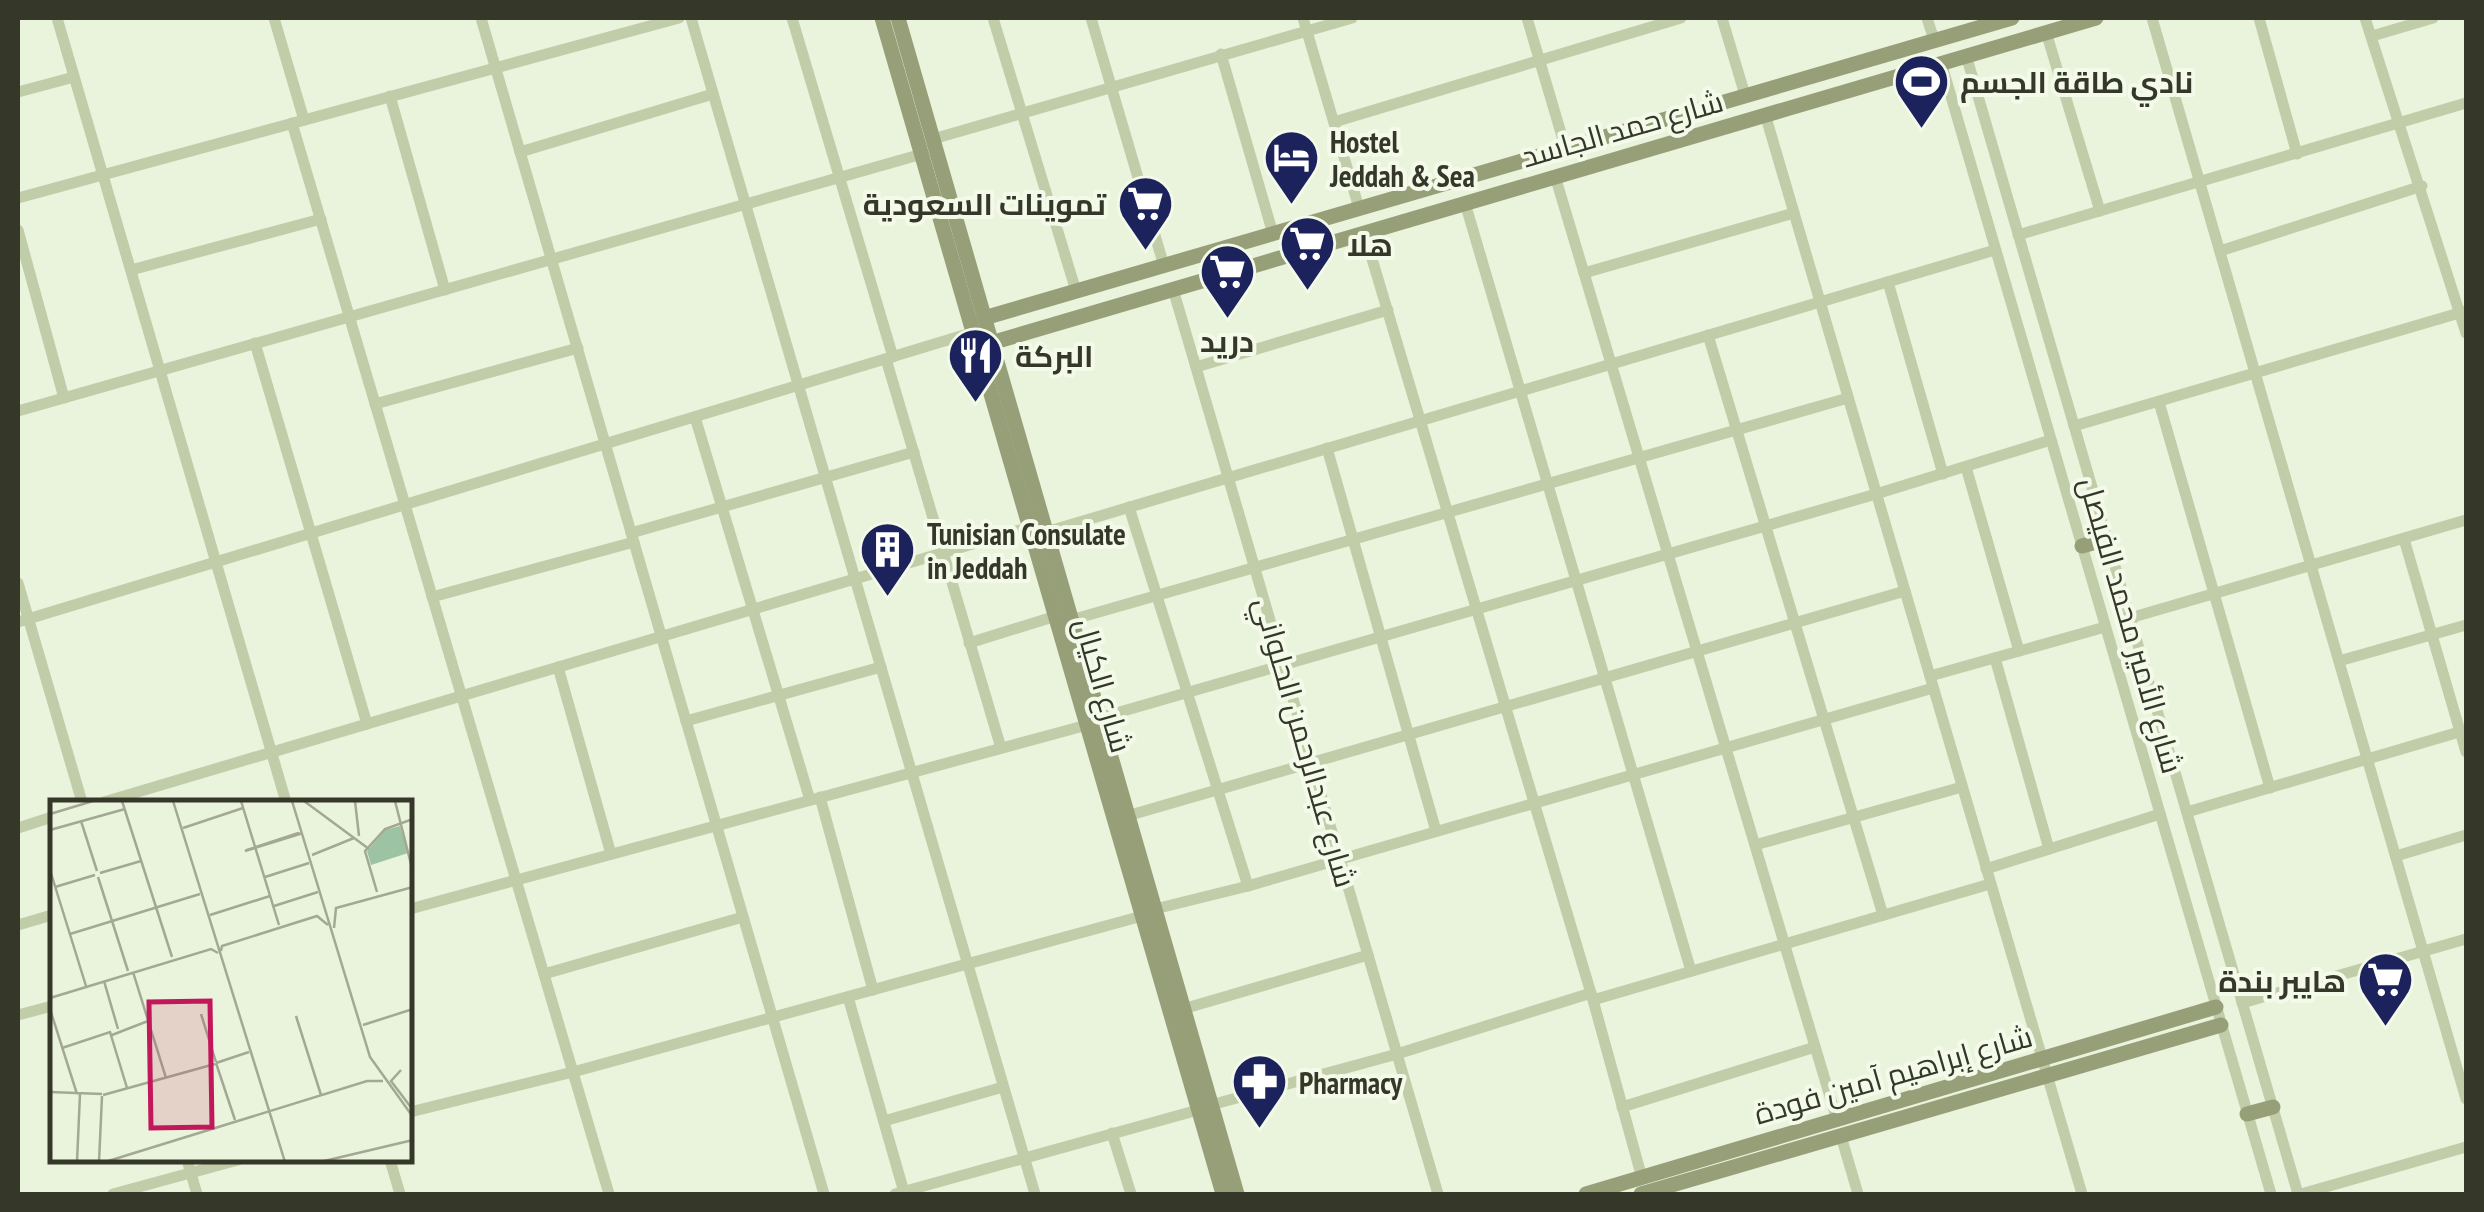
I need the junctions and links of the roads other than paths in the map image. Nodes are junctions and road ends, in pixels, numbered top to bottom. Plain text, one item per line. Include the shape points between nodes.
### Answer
1 (57, 18) edge
2 (274, 18) edge
3 (482, 18) edge
4 (678, 18) edge
5 (691, 18) edge
6 (792, 18) edge
7 (882, 18) edge
8 (898, 18) edge
9 (992, 18) edge
10 (1091, 18) edge
11 (1352, 18) edge
12 (1527, 18) edge
13 (1681, 18) edge
14 (1722, 18) edge
15 (1927, 18) edge
16 (2012, 18) edge
17 (2096, 18) edge
18 (2152, 18) edge
19 (2259, 18) edge
20 (2366, 18) edge
21 (2434, 18) edge
22 (1305, 23) edge
23 (2046, 32) junction
24 (2372, 36) junction
25 (1934, 40) junction
26 (1220, 54) junction
27 (1966, 55) junction
28 (1541, 60) junction
29 (1940, 62) junction
30 (496, 67) junction
31 (74, 76) junction
32 (1112, 86) junction
33 (18, 92) edge
34 (713, 94) junction
35 (1745, 95) junction
36 (390, 96) junction
37 (2466, 103) edge
38 (1022, 113) junction
39 (1765, 114) junction
40 (298, 121) junction
41 (2401, 121) junction
42 (1334, 122) junction
43 (933, 139) junction
44 (1566, 150) junction
45 (520, 152) junction
46 (922, 154) junction
47 (2297, 154) junction
48 (103, 174) junction
49 (1555, 176) junction
50 (838, 178) junction
51 (2200, 182) junction
52 (2422, 186) junction
53 (18, 198) edge
54 (1464, 203) junction
55 (746, 204) junction
56 (1359, 208) junction
57 (2100, 211) junction
58 (1794, 213) junction
59 (321, 219) junction
60 (18, 230) edge
61 (1364, 232) junction
62 (1273, 234) junction
63 (2018, 235) junction
64 (1995, 250) junction
65 (2220, 251) junction
66 (552, 259) junction
67 (1164, 266) junction
68 (130, 270) junction
69 (1584, 273) junction
70 (1888, 282) junction
71 (1173, 289) junction
72 (445, 290) junction
73 (1076, 291) junction
74 (1820, 302) junction
75 (1388, 310) junction
76 (2464, 312) edge
77 (350, 317) junction
78 (984, 318) junction
79 (974, 332) junction
80 (2466, 333) edge
81 (1708, 335) junction
82 (991, 343) junction
83 (255, 344) junction
84 (578, 348) junction
85 (890, 358) junction
86 (1611, 364) junction
87 (1196, 367) junction
88 (160, 370) junction
89 (2256, 374) junction
90 (798, 385) junction
91 (1520, 391) junction
92 (64, 398) junction
93 (1848, 398) junction
94 (2159, 402) junction
95 (375, 404) junction
96 (18, 411) edge
97 (696, 416) junction
98 (1420, 421) junction
99 (2074, 426) junction
100 (1737, 430) junction
101 (2051, 440) junction
102 (606, 444) junction
103 (1327, 448) junction
104 (914, 452) junction
105 (1639, 458) junction
106 (1966, 467) junction
107 (1943, 474) junction
108 (825, 477) junction
109 (1228, 478) junction
110 (1548, 484) junction
111 (1876, 494) junction
112 (405, 504) junction
113 (722, 507) junction
114 (1129, 507) junction
115 (1448, 512) junction
116 (2466, 520) edge
117 (1766, 526) junction
118 (1038, 530) junction
119 (312, 532) junction
120 (633, 537) junction
121 (2404, 538) junction
122 (1353, 539) junction
123 (2107, 540) junction
124 (2082, 546) junction
125 (942, 553) junction
126 (1668, 554) junction
127 (216, 562) junction
128 (2312, 566) junction
129 (1254, 568) junction
130 (855, 579) junction
131 (1576, 581) junction
132 (18, 583) edge
133 (1904, 591) junction
134 (2214, 594) junction
135 (1156, 595) junction
136 (432, 597) junction
137 (1477, 609) junction
138 (752, 610) junction
139 (1063, 618) junction
140 (2130, 618) junction
141 (23, 620) edge
142 (1795, 623) junction
143 (2466, 624) edge
144 (2105, 626) junction
145 (2432, 634) junction
146 (662, 636) junction
147 (1381, 637) junction
148 (969, 643) junction
149 (1697, 651) junction
150 (2020, 651) junction
151 (1995, 658) junction
152 (2339, 662) junction
153 (1283, 665) junction
154 (558, 668) junction
155 (881, 668) junction
156 (1604, 678) junction
157 (1931, 682) junction
158 (1187, 693) junction
159 (462, 696) junction
160 (778, 696) junction
161 (1506, 706) junction
162 (1824, 719) junction
163 (686, 721) junction
164 (1093, 722) junction
165 (367, 724) junction
166 (2464, 731) edge
167 (1409, 734) junction
168 (1000, 748) junction
169 (1726, 748) junction
170 (271, 752) junction
171 (2466, 752) edge
172 (2368, 759) junction
173 (1312, 762) junction
174 (912, 772) junction
175 (1633, 774) junction
176 (1962, 786) junction
177 (2270, 788) junction
178 (1218, 790) junction
179 (815, 799) junction
180 (81, 800) edge
181 (111, 800) edge
182 (285, 800) edge
183 (1534, 803) junction
184 (2186, 812) junction
185 (2160, 814) junction
186 (1128, 816) junction
187 (50, 818) edge
188 (1854, 818) junction
189 (716, 825) junction
190 (18, 828) edge
191 (1436, 831) junction
192 (2466, 835) edge
193 (1754, 844) junction
194 (2050, 848) junction
195 (612, 854) junction
196 (2396, 856) junction
197 (1340, 859) junction
198 (1986, 869) junction
199 (516, 880) junction
200 (1990, 884) junction
201 (1248, 886) junction
202 (412, 907) edge
203 (1149, 913) junction
204 (1883, 915) junction
205 (50, 916) edge
206 (743, 917) junction
207 (18, 925) edge
208 (2466, 939) edge
209 (1784, 944) junction
210 (2424, 951) junction
211 (1368, 956) junction
212 (967, 964) junction
213 (1691, 971) junction
214 (544, 974) junction
215 (873, 990) junction
216 (848, 996) junction
217 (1592, 996) junction
218 (2242, 1003) junction
219 (50, 1007) edge
220 (2216, 1007) junction
221 (1183, 1009) junction
222 (18, 1015) edge
223 (772, 1017) junction
224 (2221, 1024) junction
225 (2097, 1042) junction
226 (2466, 1046) edge
227 (1815, 1047) junction
228 (2452, 1050) junction
229 (1397, 1054) junction
230 (2102, 1059) junction
231 (2044, 1067) junction
232 (572, 1072) junction
233 (1004, 1087) junction
234 (2466, 1099) edge
235 (1622, 1107) junction
236 (2273, 1107) junction
237 (1205, 1108) junction
238 (412, 1112) edge
239 (2247, 1114) junction
240 (884, 1120) junction
241 (1839, 1128) junction
242 (1112, 1133) junction
243 (2466, 1147) edge
244 (1024, 1156) junction
245 (188, 1162) edge
246 (231, 1162) edge
247 (391, 1162) edge
248 (191, 1173) junction
249 (1643, 1190) edge
250 (899, 1193) edge
251 (113, 1194) edge
252 (198, 1194) edge
253 (400, 1194) edge
254 (609, 1194) edge
255 (824, 1194) edge
256 (1035, 1194) edge
257 (1131, 1194) edge
258 (1223, 1194) edge
259 (1236, 1194) edge
260 (1438, 1194) edge
261 (1586, 1194) edge
262 (1858, 1194) edge
263 (2082, 1194) edge
264 (2271, 1194) edge
265 (2300, 1194) edge

1 - 31 street
2 - 40 street
3 - 30 street
4 - 30 street
5 - 34 street
6 - 50 street
7 - 46 street, شارع الكيال
8 - 43 street, شارع الكيال
9 - 38 street
10 - 32 street
11 - 22 street
12 - 28 street
13 - 28 street
14 - 35 street
15 - 25 street
16 - 25 street, شارع حمد الجاسد
17 - 23 street, شارع حمد الجاسد
18 - 51 street
19 - 47 street
20 - 24 street
21 - 24 street
22 - 26 street
22 - 42 street
23 - 27 street, شارع حمد الجاسد
23 - 57 street
24 - 41 street
25 - 35 street, شارع حمد الجاسد
26 - 32 street
26 - 62 street
27 - 29 street, شارع حمد الجاسد
27 - 63 street, شارع الأمير محمد الفيصل
28 - 42 street
28 - 44 street
29 - 39 street, شارع حمد الجاسد
29 - 64 street, شارع الأمير محمد الفيصل
30 - 36 street
30 - 45 street
31 - 33 street
31 - 48 street
32 - 38 street
32 - 67 street
34 - 45 street
34 - 55 street
35 - 44 street, شارع حمد الجاسد
36 - 40 street
36 - 72 street
37 - 41 street
38 - 43 street
38 - 73 street
39 - 49 street, شارع حمد الجاسد
39 - 58 street
40 - 48 street
40 - 59 street
41 - 47 street
41 - 52 street
42 - 56 street
43 - 78 street, شارع الكيال
44 - 56 street, شارع حمد الجاسد
45 - 66 street
46 - 50 street
46 - 79 street, شارع الكيال
47 - 51 street
48 - 53 street
48 - 68 street
49 - 54 street, شارع حمد الجاسد
49 - 69 street
50 - 55 street
50 - 85 street
51 - 57 street
51 - 65 street
52 - 65 street
52 - 76 street
54 - 61 street, شارع حمد الجاسد
54 - 91 street
55 - 66 street
55 - 90 street
56 - 62 street, شارع حمد الجاسد
57 - 63 street
58 - 69 street
58 - 74 street
59 - 68 street
59 - 77 street
60 - 92 street
61 - 71 street, شارع حمد الجاسد
61 - 75 street
62 - 67 street, شارع حمد الجاسد
63 - 99 street, شارع الأمير محمد الفيصل
64 - 70 street
64 - 101 street, شارع الأمير محمد الفيصل
65 - 89 street
66 - 72 street
66 - 84 street
67 - 73 street, شارع حمد الجاسد
68 - 88 street
69 - 86 street
70 - 74 street
70 - 107 street
71 - 82 street, شارع حمد الجاسد
71 - 87 street, شارع عبدالرحمن الحلواني
72 - 77 street
73 - 78 street, شارع حمد الجاسد
74 - 81 street
74 - 93 street
75 - 87 street
75 - 98 street
76 - 80 street
76 - 89 street
77 - 83 street
77 - 95 street
78 - 82 street, شارع الكيال
79 - 85 street
79 - 118 street, شارع الكيال
81 - 86 street
81 - 100 street
82 - 118 street, شارع الكيال
83 - 88 street
83 - 119 street
84 - 95 street
84 - 102 street
85 - 90 street
85 - 104 street
86 - 91 street
86 - 105 street
87 - 109 street, شارع عبدالرحمن الحلواني
88 - 92 street
88 - 127 street
89 - 94 street
89 - 128 street
90 - 97 street
90 - 108 street
91 - 98 street
91 - 110 street
92 - 96 street
93 - 100 street
93 - 111 street
94 - 99 street
94 - 134 street
95 - 112 street
97 - 102 street
97 - 113 street
98 - 103 street
98 - 115 street
99 - 123 street, شارع الأمير محمد الفيصل
100 - 105 street
100 - 117 street
101 - 106 street
101 - 124 street, شارع الأمير محمد الفيصل
102 - 112 street
102 - 120 street
103 - 109 street
103 - 122 street
104 - 108 street
104 - 125 street
105 - 110 street
105 - 126 street
106 - 107 street
106 - 150 street
107 - 111 street
108 - 113 street
108 - 130 street
109 - 114 street
109 - 129 street, شارع عبدالرحمن الحلواني
110 - 115 street
110 - 131 street
111 - 117 street
111 - 133 street
112 - 119 street
112 - 136 street
113 - 120 street
113 - 138 street
114 - 118 street
114 - 135 street
115 - 122 street
115 - 137 street
116 - 121 street
117 - 126 street
117 - 142 street
118 - 125 street
118 - 139 street, شارع الكيال
119 - 127 street
119 - 165 street
120 - 136 street
120 - 146 street
121 - 128 street
121 - 145 street
122 - 129 street
122 - 147 street
123 - 124 street
123 - 140 street, شارع الأمير محمد الفيصل
124 - 144 street, شارع الأمير محمد الفيصل
125 - 130 street
125 - 148 street
126 - 131 street
126 - 149 street
127 - 141 street
127 - 170 street
128 - 134 street
128 - 152 street
129 - 135 street
129 - 153 street, شارع عبدالرحمن الحلواني
130 - 138 street
130 - 155 street
131 - 137 street
131 - 156 street
132 - 141 street
133 - 142 street
133 - 157 street
134 - 140 street
134 - 177 street
135 - 139 street
135 - 158 street
136 - 159 street
137 - 147 street
137 - 161 street
138 - 146 street
138 - 160 street
139 - 148 street
139 - 164 street, شارع الكيال
140 - 184 street, شارع الأمير محمد الفيصل
141 - 180 street
142 - 149 street
142 - 162 street
143 - 145 street
144 - 150 street
144 - 185 street, شارع الأمير محمد الفيصل
145 - 152 street
145 - 166 street
146 - 154 street
146 - 163 street
147 - 153 street
147 - 167 street
148 - 168 street
149 - 156 street
149 - 169 street
150 - 151 street
151 - 157 street
151 - 194 street
152 - 172 street
153 - 158 street
153 - 173 street, شارع عبدالرحمن الحلواني
154 - 159 street
154 - 195 street
155 - 160 street
155 - 174 street
156 - 161 street
156 - 175 street
157 - 162 street
157 - 176 street
158 - 164 street
158 - 178 street
159 - 165 street
159 - 199 street
160 - 163 street
160 - 179 street
161 - 167 street
161 - 183 street
162 - 169 street
162 - 188 street
163 - 189 street
164 - 168 street
164 - 186 street, شارع الكيال
164 - 203 street, شارع الكيال
165 - 170 street
166 - 171 street
166 - 172 street
167 - 173 street
167 - 191 street
168 - 174 street
169 - 175 street
169 - 193 street
170 - 181 street
170 - 182 street
172 - 177 street
172 - 196 street
173 - 178 street
173 - 197 street, شارع عبدالرحمن الحلواني
174 - 179 street
174 - 212 street
175 - 183 street
175 - 213 street
176 - 188 street
176 - 198 street
177 - 184 street
178 - 186 street
178 - 201 street
179 - 189 street
179 - 215 street
183 - 191 street
183 - 217 street
184 - 218 street, شارع الأمير محمد الفيصل
185 - 194 street
185 - 220 street, شارع الأمير محمد الفيصل
186 - 203 street, شارع الكيال
187 - 190 street
188 - 193 street
188 - 204 street
189 - 195 street
189 - 206 street
191 - 197 street
192 - 196 street
193 - 209 street
194 - 198 street
195 - 199 street
196 - 210 street
197 - 201 street
197 - 211 street, شارع عبدالرحمن الحلواني
198 - 200 street
199 - 202 street
199 - 214 street
200 - 204 street
200 - 231 street
201 - 203 street
203 - 212 street
203 - 221 street, شارع الكيال
203 - 237 street, شارع الكيال
204 - 209 street
205 - 207 street
206 - 214 street
206 - 223 street
208 - 210 street
209 - 213 street
209 - 227 street
210 - 218 street
210 - 228 street
211 - 221 street
211 - 229 street, شارع عبدالرحمن الحلواني
212 - 215 street
212 - 233 street
213 - 217 street
214 - 232 street
215 - 216 street
216 - 223 street
216 - 240 street
217 - 229 street
217 - 235 street
218 - 236 street, شارع الأمير محمد الفيصل
219 - 222 street
220 - 224 street, شارع الأمير محمد الفيصل
220 - 225 street, شارع إبراهيم آمين فودة
221 - 237 street, شارع الكيال
223 - 232 street
223 - 255 street
224 - 230 street, شارع إبراهيم آمين فودة
224 - 239 street, شارع الأمير محمد الفيصل
225 - 230 street
225 - 231 street, شارع إبراهيم آمين فودة
226 - 228 street
227 - 235 street
227 - 241 street
228 - 234 street
229 - 237 street
229 - 260 street, شارع عبدالرحمن الحلواني
230 - 231 street, شارع إبراهيم آمين فودة
231 - 241 street, شارع إبراهيم آمين فودة
231 - 263 street
232 - 238 street
232 - 254 street
233 - 240 street
233 - 244 street
235 - 249 street
236 - 239 street
236 - 265 street, شارع الأمير محمد الفيصل
237 - 242 street
237 - 258 street, شارع الكيال
237 - 259 street, شارع الكيال
239 - 264 street, شارع الأمير محمد الفيصل
240 - 250 street
241 - 249 street, شارع إبراهيم آمين فودة
241 - 262 street
242 - 244 street
242 - 257 street
243 - 265 street
244 - 250 street
244 - 256 street
245 - 248 street
246 - 248 street
247 - 253 street
248 - 251 street
248 - 252 street
249 - 261 street, شارع إبراهيم آمين فودة

